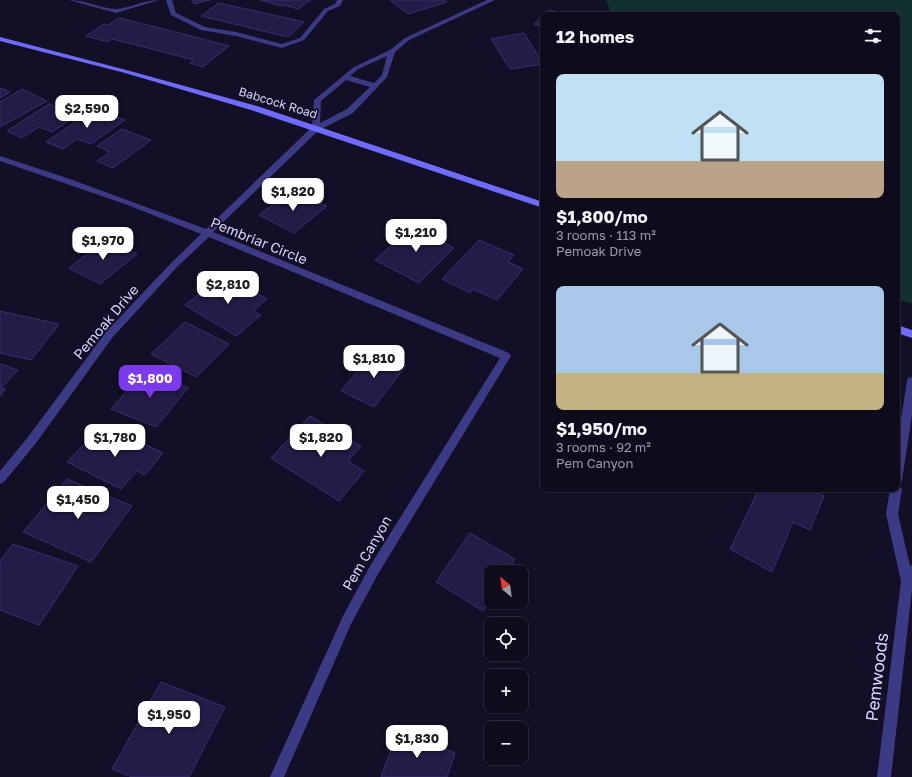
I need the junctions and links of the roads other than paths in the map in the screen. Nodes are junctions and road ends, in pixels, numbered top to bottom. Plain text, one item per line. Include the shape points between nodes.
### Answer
1 (72, 0) edge
2 (156, 0) edge
3 (169, 0) edge
4 (340, 0) edge
5 (492, 0) edge
6 (0, 39) edge
7 (392, 51) junction
8 (345, 77) junction
9 (375, 86) junction
10 (316, 128) junction
11 (0, 158) edge
12 (540, 204) edge
13 (206, 233) junction
14 (900, 330) edge
15 (912, 334) edge
16 (506, 356) joint
17 (912, 381) edge
18 (900, 460) edge
19 (0, 479) edge
20 (896, 492) edge
21 (910, 576) edge
22 (277, 777) edge
23 (884, 777) edge

1 - 2 street via 116,11
3 - 4 street via 173,14 202,29 236,34 282,46 302,39 326,10 338,5
5 - 7 street via 407,39
6 - 10 main road, Babcock Road via 164,82
7 - 8 street via 356,68
7 - 9 street, Pemoak Drive via 385,76
8 - 9 street
8 - 10 street via 318,100
9 - 10 street, Pemoak Drive via 350,111
10 - 12 main road, Babcock Road
10 - 13 street, Pemoak Drive
11 - 13 street, Pembriar Circle
13 - 16 street, Pembriar Circle
13 - 19 street, Pemoak Drive via 109,335
14 - 15 main road
16 - 22 street, Pem Canyon via 374,570 347,620
17 - 18 street
20 - 21 street, Pemwoods via 892,514
21 - 23 street, Pemwoods

